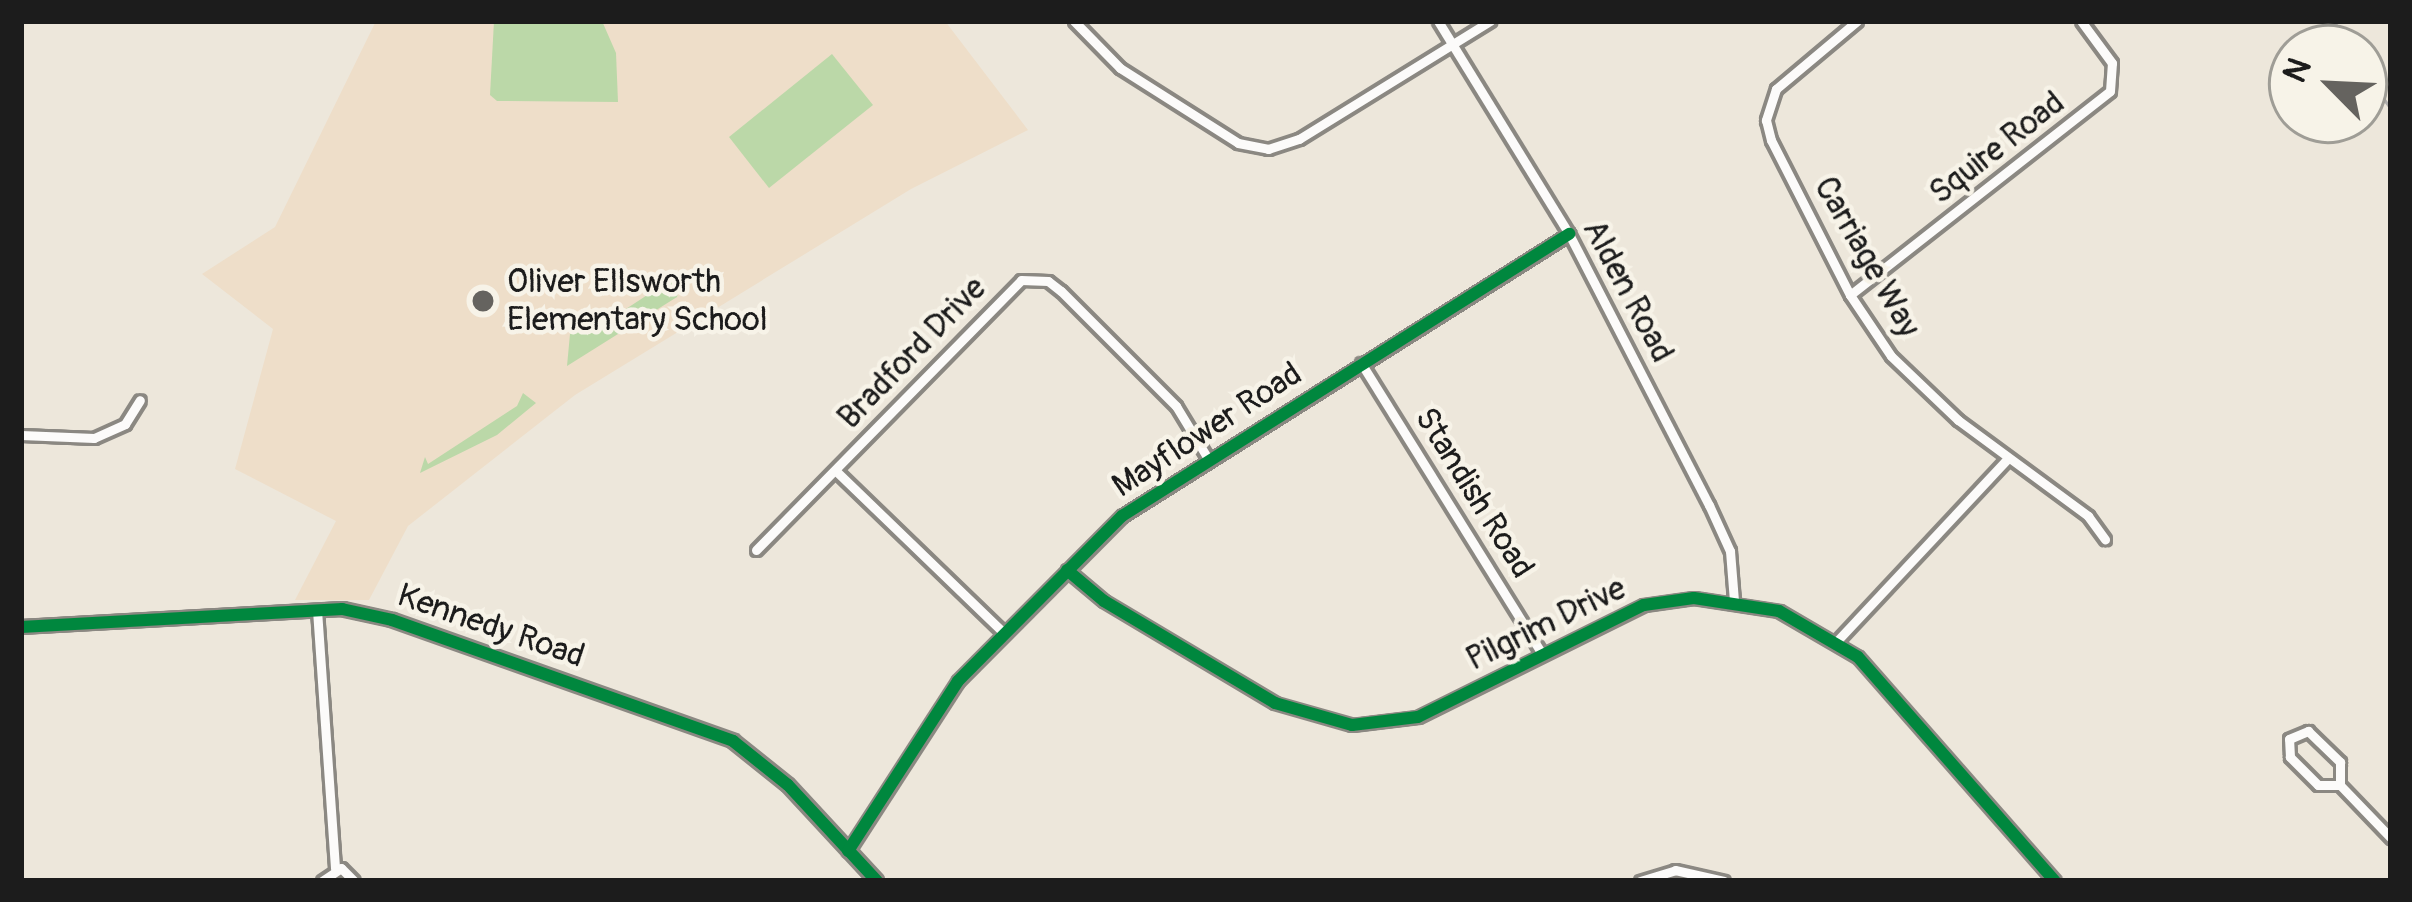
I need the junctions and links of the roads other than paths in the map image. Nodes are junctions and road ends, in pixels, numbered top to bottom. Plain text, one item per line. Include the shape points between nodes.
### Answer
1 (1074, 21) edge
2 (1438, 21) edge
3 (1490, 21) edge
4 (1857, 21) edge
5 (2080, 21) edge
6 (1453, 44) junction
7 (1569, 234) junction
8 (1850, 295) junction
9 (1361, 363) junction
10 (140, 400) dead end
11 (21, 435) edge
12 (1207, 458) junction
13 (2008, 458) junction
14 (836, 471) junction
15 (2105, 539) dead end
16 (756, 550) dead end
17 (1067, 570) junction
18 (1734, 601) junction
19 (316, 610) junction
20 (21, 628) edge
21 (1004, 633) junction
22 (1837, 640) junction
23 (1540, 651) junction
24 (2340, 785) junction
25 (2391, 838) edge
26 (848, 851) junction
27 (335, 868) junction
28 (322, 881) edge
29 (354, 881) edge
30 (877, 881) edge
31 (1640, 881) edge
32 (1724, 881) edge
33 (2055, 881) edge

1 - 6 street via 1120,68 1225,136 1268,149 1298,139
2 - 6 street, Alden Road
3 - 6 street
4 - 8 street, Carriage Way via 1776,88 1766,120
5 - 8 street, Squire Road via 2112,62 2110,92
6 - 7 street, Alden Road
7 - 9 street, Mayflower Road
7 - 18 street, Alden Road via 1730,551
8 - 13 street, Carriage Way via 1891,356
9 - 12 street, Mayflower Road
9 - 23 street, Standish Road
10 - 11 street via 125,424 94,438
12 - 14 street, Bradford Drive via 1160,388 1061,291 1032,279 1021,280
12 - 17 street, Mayflower Road via 1122,516
13 - 15 street, Carriage Way via 2089,516
13 - 22 street
14 - 16 street, Bradford Drive
14 - 21 street
17 - 21 street, Mayflower Road
17 - 23 street, Pilgrim Drive via 1218,669 1329,724 1418,717
18 - 22 street, Pilgrim Drive via 1779,611
18 - 23 street, Pilgrim Drive via 1644,605
19 - 20 street, Kennedy Road
19 - 26 street, Kennedy Road via 392,620 709,730 754,756
19 - 27 street
21 - 26 street, Mayflower Road via 929,718
22 - 33 street, Pilgrim Drive
24 - 24 street via 2344,772 2331,752 2308,730 2294,733 2287,750 2307,777 2326,788
24 - 25 street
26 - 30 street, Kennedy Road
27 - 28 street
27 - 29 street
31 - 32 street via 1675,870

